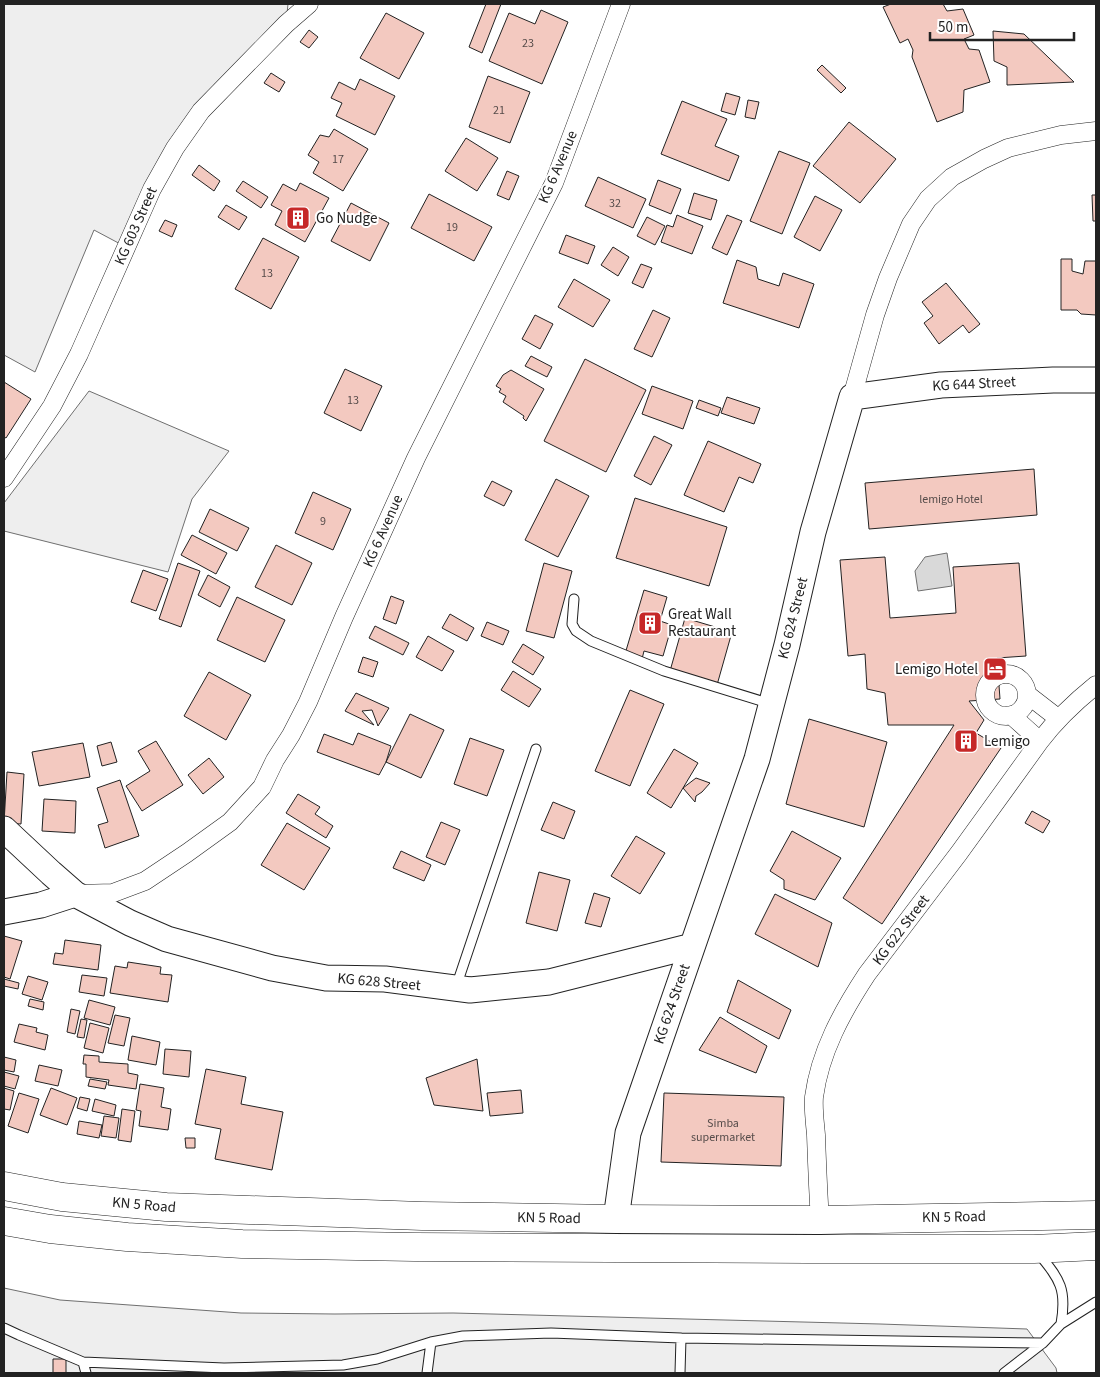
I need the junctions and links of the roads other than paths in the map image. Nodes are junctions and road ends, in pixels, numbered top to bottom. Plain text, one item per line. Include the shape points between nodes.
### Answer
1 (288, 4) edge
2 (309, 4) edge
3 (621, 4) edge
4 (286, 24) junction
5 (1096, 131) edge
6 (1096, 380) edge
7 (852, 397) junction
8 (4, 478) edge
9 (574, 599) dead end
10 (1096, 685) edge
11 (1028, 695) junction
12 (771, 704) junction
13 (1012, 715) junction
14 (1059, 719) junction
15 (1040, 742) junction
16 (536, 748) dead end
17 (4, 829) edge
18 (75, 894) junction
19 (4, 912) edge
20 (692, 946) junction
21 (455, 989) junction
22 (4, 1186) edge
23 (1096, 1215) edge
24 (616, 1219) junction
25 (820, 1220) junction
26 (4, 1221) edge
27 (1096, 1246) edge
28 (1034, 1249) junction
29 (1096, 1302) edge
30 (1061, 1324) junction
31 (4, 1328) edge
32 (681, 1338) junction
33 (431, 1342) junction
34 (1043, 1343) junction
35 (83, 1362) junction
36 (86, 1373) edge
37 (427, 1373) edge
38 (680, 1373) edge
39 (1004, 1373) edge

1 - 4 street
2 - 4 street, KG 603 Street
3 - 18 street, KG 6 Avenue via 554,183 416,458 308,702 262,787 230,822 145,880 113,893
4 - 8 street, KG 603 Street via 201,111 175,148 152,188 79,354 52,406
5 - 7 street, KG 624 Street via 1061,135 1008,148 952,177 928,199 911,224 888,278
6 - 7 main road, KG 644 Street via 941,385
7 - 12 main road, KG 624 Street via 813,532
9 - 12 lane via 572,624 576,631 591,641 664,671
10 - 14 street, KG 622 Street
11 - 13 street via 1023,708
11 - 13 street via 1023,682 1011,674 997,676 987,685 985,698 992,710 1004,716
11 - 14 street
12 - 20 main road, KG 624 Street via 757,759
13 - 15 street
14 - 15 street, KG 622 Street
15 - 25 street, KG 622 Street via 867,974 828,1045 814,1099
16 - 21 lane
17 - 18 main road, KG 628 Street
18 - 19 main road, KG 6 Avenue
18 - 21 main road, KG 628 Street via 168,939 272,968 326,978 385,979
20 - 21 main road, KG 628 Street via 549,982
20 - 24 main road, KG 624 Street via 628,1134
22 - 24 main road, KN 5 Road via 62,1197 166,1207
23 - 25 main road, KN 5 Road
24 - 25 main road, KN 5 Road
26 - 28 main road, KN 5 Road via 108,1235 242,1244
27 - 28 main road, KN 5 Road
28 - 30 lane via 1057,1277 1062,1290
29 - 30 lane
30 - 34 lane
31 - 35 lane
32 - 33 lane via 551,1333 463,1336
32 - 34 lane
32 - 38 lane
33 - 35 lane via 378,1360 343,1365 224,1368
33 - 37 lane
34 - 39 lane
35 - 36 lane

